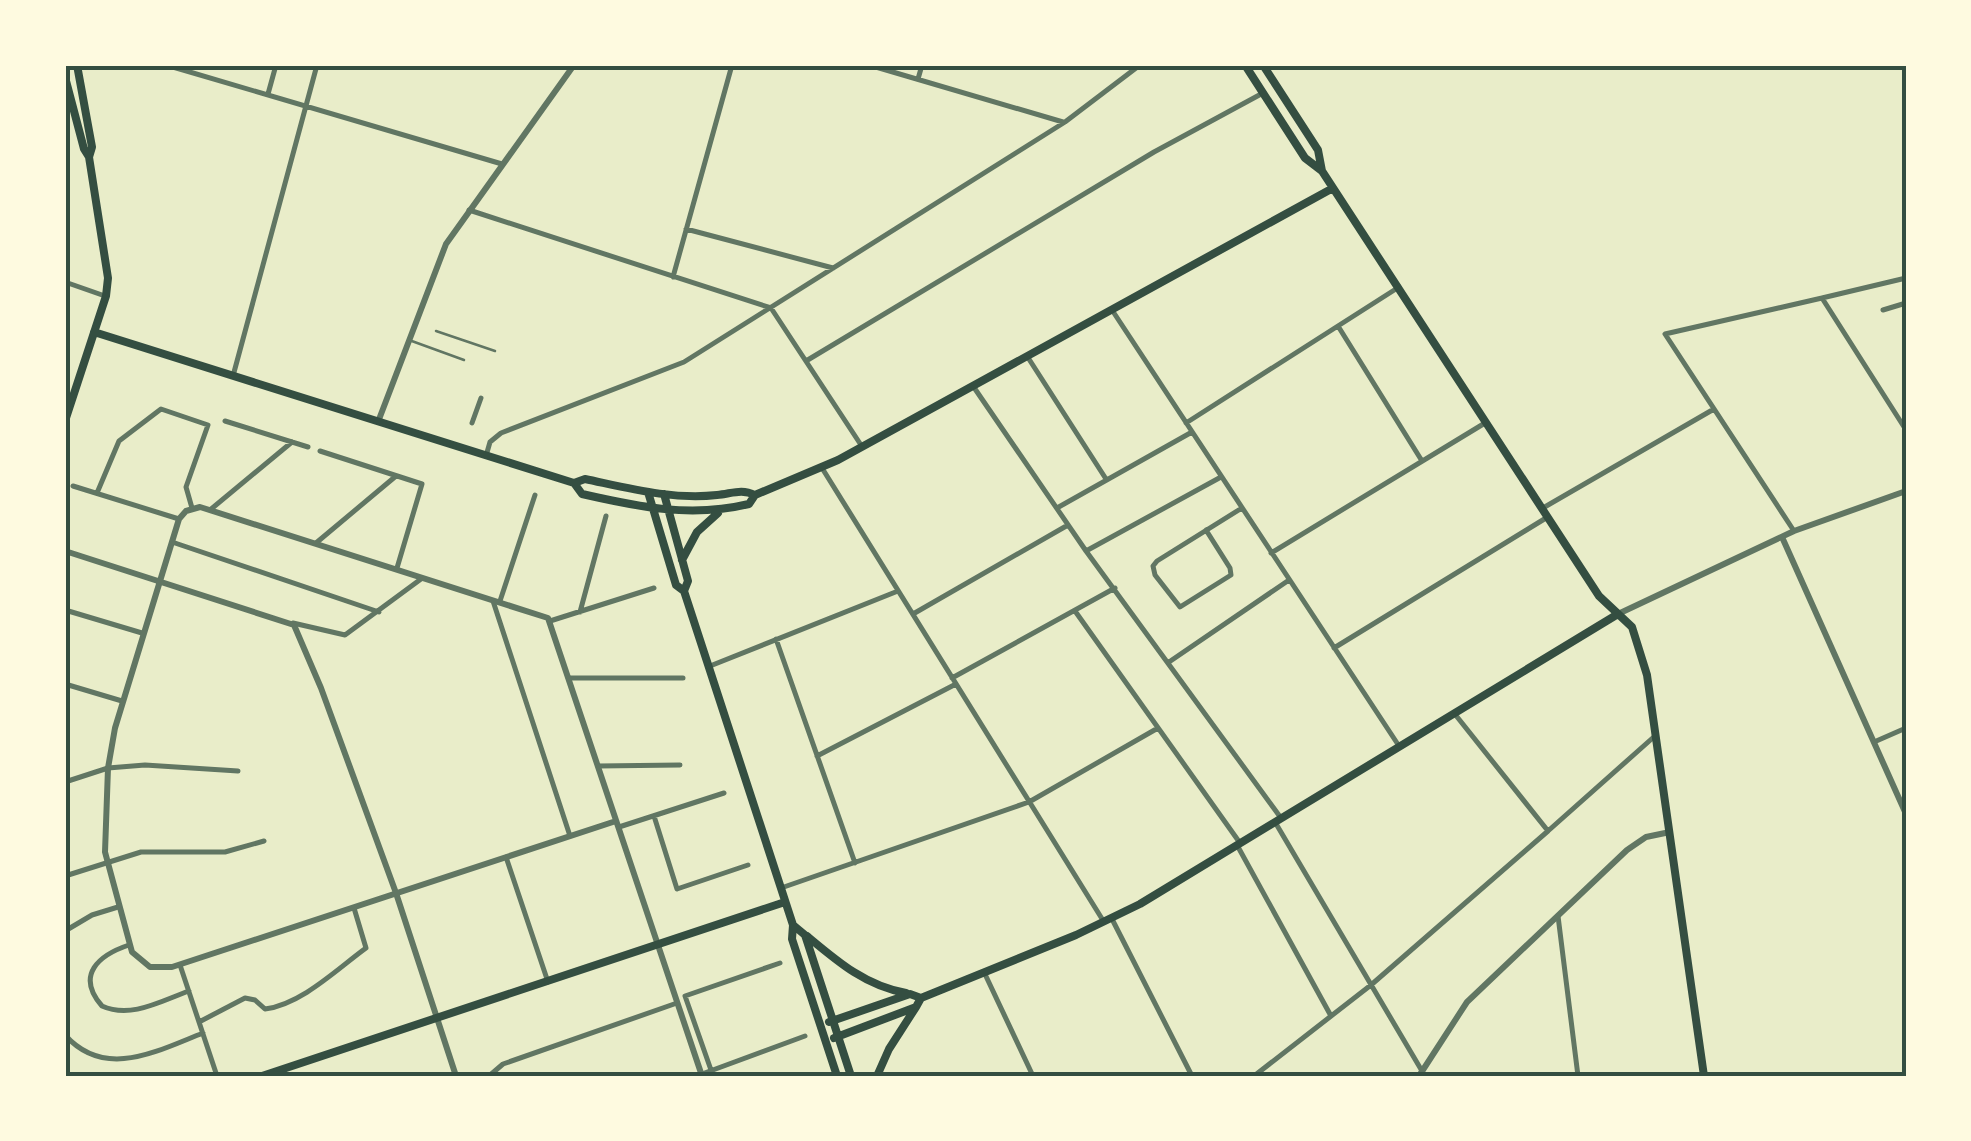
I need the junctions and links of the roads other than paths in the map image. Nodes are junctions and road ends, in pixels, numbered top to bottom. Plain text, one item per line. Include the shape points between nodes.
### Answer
1 (77, 65) edge
2 (166, 65) edge
3 (276, 65) edge
4 (317, 65) edge
5 (574, 65) edge
6 (732, 65) edge
7 (869, 65) edge
8 (922, 65) edge
9 (1140, 65) edge
10 (1245, 65) edge
11 (1263, 65) edge
12 (65, 76) edge
13 (918, 79) junction
14 (1263, 93) junction
15 (268, 94) junction
16 (306, 105) junction
17 (1065, 122) junction
18 (89, 157) junction
19 (502, 164) junction
20 (1322, 171) junction
21 (1333, 188) junction
22 (469, 210) junction
23 (686, 229) junction
24 (833, 268) junction
25 (673, 276) junction
26 (1906, 278) edge
27 (65, 282) edge
28 (1399, 288) junction
29 (106, 296) junction
30 (1822, 298) junction
31 (1906, 303) edge
32 (771, 308) junction
33 (1112, 310) junction
34 (1883, 310) dead end
35 (1338, 326) junction
36 (436, 331) dead end
37 (94, 332) junction
38 (408, 340) junction
39 (495, 351) dead end
40 (1027, 356) junction
41 (464, 360) dead end
42 (806, 361) junction
43 (234, 376) junction
44 (65, 382) edge
45 (76, 386) junction
46 (973, 386) junction
47 (481, 398) dead end
48 (1714, 410) junction
49 (65, 420) edge
50 (225, 421) dead end
51 (378, 422) junction
52 (1485, 422) junction
53 (472, 423) dead end
54 (1186, 423) junction
55 (1906, 430) edge
56 (1192, 432) junction
57 (292, 442) junction
58 (308, 447) dead end
59 (862, 447) junction
60 (320, 451) dead end
61 (486, 456) junction
62 (1422, 461) junction
63 (822, 468) junction
64 (396, 476) junction
65 (1221, 477) junction
66 (1106, 479) junction
67 (574, 483) junction
68 (73, 486) dead end
69 (648, 492) junction
70 (1906, 492) edge
71 (97, 493) junction
72 (535, 494) dead end
73 (664, 494) junction
74 (754, 495) junction
75 (192, 508) junction
76 (1057, 508) junction
77 (1242, 508) junction
78 (210, 510) junction
79 (653, 510) junction
80 (669, 511) junction
81 (720, 512) junction
82 (1544, 514) junction
83 (606, 516) dead end
84 (180, 519) junction
85 (1068, 525) junction
86 (1206, 530) junction
87 (1794, 531) junction
88 (1782, 537) junction
89 (172, 542) junction
90 (316, 543) junction
91 (65, 551) edge
92 (1086, 552) junction
93 (1272, 553) junction
94 (682, 560) junction
95 (396, 568) junction
96 (424, 577) junction
97 (1290, 580) junction
98 (159, 582) junction
99 (654, 588) dead end
100 (1115, 588) junction
101 (684, 591) junction
102 (898, 591) junction
103 (496, 599) junction
104 (65, 610) edge
105 (1075, 611) junction
106 (379, 612) junction
107 (580, 612) junction
108 (913, 614) junction
109 (1618, 614) junction
110 (290, 622) junction
111 (550, 622) junction
112 (142, 634) junction
113 (776, 640) junction
114 (1334, 648) junction
115 (1169, 662) junction
116 (708, 666) junction
117 (569, 678) junction
118 (683, 678) dead end
119 (954, 681) junction
120 (65, 684) edge
121 (122, 701) junction
122 (1454, 713) junction
123 (1158, 728) junction
124 (1906, 728) edge
125 (1656, 735) junction
126 (1874, 742) junction
127 (1399, 747) junction
128 (817, 756) junction
129 (680, 765) dead end
130 (598, 766) junction
131 (108, 768) junction
132 (238, 771) dead end
133 (65, 782) edge
134 (724, 793) dead end
135 (1029, 802) junction
136 (1906, 814) edge
137 (654, 816) junction
138 (1278, 820) junction
139 (618, 824) junction
140 (1548, 831) junction
141 (1670, 832) junction
142 (570, 836) junction
143 (264, 841) dead end
144 (1239, 844) junction
145 (506, 857) junction
146 (106, 862) junction
147 (855, 863) junction
148 (748, 864) dead end
149 (65, 876) edge
150 (781, 888) junction
151 (396, 894) junction
152 (785, 902) junction
153 (118, 907) junction
154 (354, 908) junction
155 (1558, 916) junction
156 (1108, 920) junction
157 (793, 925) junction
158 (65, 931) edge
159 (805, 934) junction
160 (129, 945) junction
161 (658, 947) junction
162 (780, 963) dead end
163 (180, 965) junction
164 (984, 972) junction
165 (548, 982) junction
166 (1371, 985) junction
167 (189, 991) junction
168 (910, 994) junction
169 (921, 998) junction
170 (678, 1003) junction
171 (916, 1007) junction
172 (1331, 1016) junction
173 (437, 1019) junction
174 (833, 1020) junction
175 (199, 1022) junction
176 (820, 1025) junction
177 (202, 1033) junction
178 (65, 1035) edge
179 (805, 1036) dead end
180 (838, 1037) junction
181 (826, 1042) junction
182 (702, 1074) edge
183 (1420, 1074) edge
184 (217, 1076) edge
185 (262, 1076) edge
186 (456, 1076) edge
187 (489, 1076) edge
188 (836, 1076) edge
189 (851, 1076) edge
190 (876, 1076) edge
191 (1033, 1076) edge
192 (1192, 1076) edge
193 (1254, 1076) edge
194 (1578, 1076) edge
195 (1704, 1076) edge

1 - 18 main road
2 - 15 street
3 - 15 street
4 - 16 street
5 - 19 street
6 - 23 street
7 - 13 street
8 - 13 street
9 - 17 street
10 - 14 main road
11 - 20 main road via 1318,150
12 - 18 main road
13 - 17 street
14 - 20 main road via 1305,158
14 - 42 street
15 - 16 street
16 - 19 street
16 - 43 street
17 - 24 street
18 - 29 main road via 107,258
19 - 22 street
20 - 21 main road
21 - 28 main road
21 - 33 main road
22 - 25 street
22 - 38 street via 438,258
23 - 24 street
23 - 25 street
24 - 32 street
25 - 32 street
26 - 30 street
27 - 29 street
28 - 35 street
28 - 52 main road
29 - 37 main road
30 - 48 street via 1665,334
30 - 55 street
31 - 34 street
32 - 42 street
32 - 61 street via 684,362 501,433
33 - 40 main road
33 - 54 street
35 - 54 street
35 - 62 street
36 - 39 lane
37 - 43 main road
37 - 45 main road
38 - 41 lane
38 - 51 street
40 - 46 main road
40 - 66 street
42 - 59 street
43 - 51 main road
44 - 45 street
45 - 49 main road
46 - 59 main road
46 - 76 street
47 - 53 street
48 - 82 street
48 - 87 street
50 - 57 street
51 - 61 main road
52 - 62 street
52 - 82 main road
54 - 56 street
56 - 65 street
56 - 66 street
57 - 58 street
57 - 78 street
59 - 63 main road
60 - 64 street
61 - 67 main road
62 - 93 street
63 - 74 main road
63 - 102 street
64 - 90 street
64 - 95 street via 422,484
65 - 77 street
65 - 92 street
66 - 76 street
67 - 69 main road via 585,478
67 - 79 main road via 582,494
68 - 71 street
69 - 73 main road
69 - 79 main road
70 - 87 street
71 - 75 street via 119,441 161,409 208,425 186,487
71 - 84 street
72 - 103 street
73 - 74 main road
73 - 80 main road
74 - 81 main road via 749,504
75 - 78 street
75 - 84 street
76 - 85 street
77 - 86 street
77 - 93 street
78 - 90 street
79 - 80 main road
79 - 101 main road via 676,585
80 - 81 main road
80 - 94 main road
81 - 94 main road via 697,532
82 - 109 main road
82 - 114 street
83 - 107 street
84 - 89 street
85 - 92 street
85 - 108 street
86 - 86 street via 1153,566 1180,607 1231,574
87 - 88 street
88 - 109 street
88 - 126 street
89 - 98 street
89 - 106 street
90 - 95 street
91 - 98 street
92 - 100 street
93 - 97 street
94 - 101 main road
95 - 96 street
96 - 103 street
96 - 106 street
97 - 114 street
97 - 115 street
98 - 110 street
98 - 112 street
99 - 107 street
100 - 105 street
100 - 115 street
101 - 116 main road
102 - 108 street
102 - 113 street
103 - 111 street
103 - 142 street
104 - 112 street
105 - 119 street
105 - 123 street
106 - 110 street via 345,635
107 - 111 street
108 - 119 street
109 - 122 main road
109 - 125 main road via 1639,639
110 - 151 street via 301,636
111 - 117 street
112 - 121 street
113 - 116 street
113 - 128 street
114 - 127 street
115 - 138 street
116 - 150 main road
117 - 118 street
117 - 130 street
119 - 128 street
119 - 135 street
120 - 121 street
121 - 131 street
122 - 127 main road
122 - 140 street
123 - 135 street
123 - 144 street
124 - 126 street
125 - 140 street
125 - 141 main road
126 - 136 street
127 - 138 main road
128 - 147 street
129 - 130 street
130 - 139 street
131 - 132 street
131 - 133 street
131 - 146 street
134 - 137 street
135 - 147 street
135 - 156 street
137 - 139 street
137 - 148 street via 677,889
138 - 144 main road
138 - 166 street
139 - 142 street
139 - 161 street
140 - 166 street
141 - 155 street via 1638,841
141 - 195 main road
142 - 145 street
143 - 146 street via 225,852 141,852
144 - 156 main road
144 - 172 street
145 - 151 street
145 - 165 street
146 - 149 street
146 - 153 street
147 - 150 street
150 - 152 main road
151 - 154 street
151 - 173 street
152 - 157 main road
152 - 161 main road
153 - 158 street
153 - 160 street
154 - 163 street
154 - 175 street via 366,948 305,993 265,1009 245,998
155 - 183 street via 1460,1011
155 - 194 street
156 - 164 main road
156 - 192 street
157 - 159 main road
157 - 176 main road
159 - 168 main road via 854,974
159 - 174 main road
160 - 163 street via 150,967
160 - 167 street via 104,955 94,968 92,989 102,1006 132,1011
161 - 165 main road
161 - 170 street
162 - 182 street via 685,996
163 - 167 street
164 - 169 main road
164 - 191 street
165 - 173 main road
166 - 172 street
166 - 183 street
167 - 175 street
168 - 169 main road
168 - 174 main road
169 - 171 main road
170 - 182 street
170 - 187 street via 504,1064
171 - 180 main road
171 - 190 main road
172 - 193 street
173 - 185 main road
173 - 186 street
174 - 176 main road
174 - 180 main road
175 - 177 street
176 - 181 main road
177 - 178 street via 140,1058 116,1060 80,1049
177 - 184 street
179 - 182 street
180 - 181 main road
180 - 189 main road
181 - 188 main road

